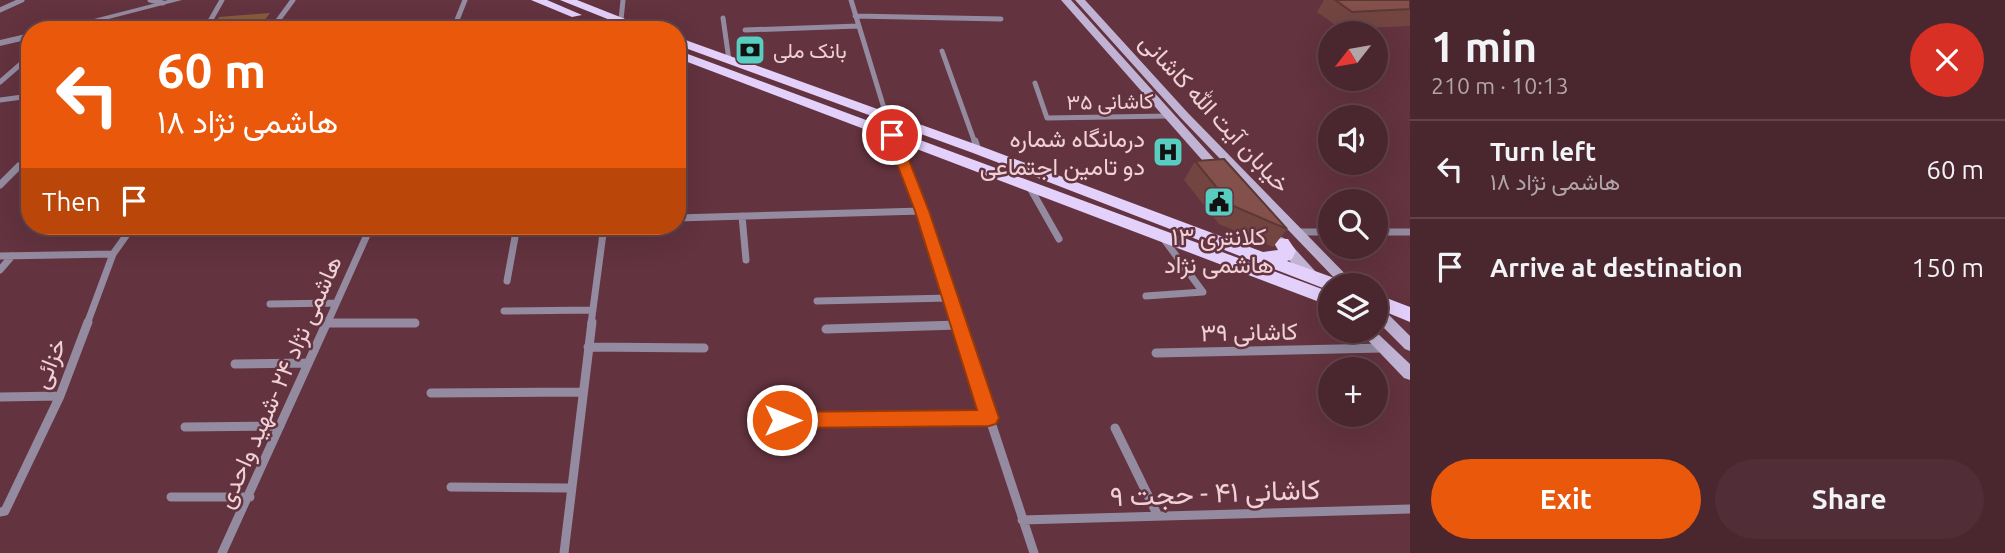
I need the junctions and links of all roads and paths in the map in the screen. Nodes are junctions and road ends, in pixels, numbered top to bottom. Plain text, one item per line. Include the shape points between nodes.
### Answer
1 (22, 0) edge
2 (150, 0) edge
3 (178, 0) edge
4 (222, 0) edge
5 (293, 0) edge
6 (465, 0) edge
7 (537, 0) edge
8 (566, 0) edge
9 (623, 0) edge
10 (850, 0) edge
11 (1066, 0) edge
12 (1080, 0) edge
13 (163, 3) junction
14 (0, 10) edge
15 (855, 16) junction
16 (723, 18) dead end
17 (1000, 19) dead end
18 (92, 21) edge
19 (210, 21) edge
20 (278, 21) edge
21 (457, 21) edge
22 (601, 21) edge
23 (607, 21) edge
24 (620, 21) edge
25 (858, 26) junction
26 (745, 30) dead end
27 (21, 38) edge
28 (0, 43) edge
29 (686, 44) edge
30 (942, 51) dead end
31 (686, 57) edge
32 (729, 60) junction
33 (21, 64) edge
34 (21, 66) edge
35 (17, 67) junction
36 (0, 82) edge
37 (1035, 83) dead end
38 (21, 97) edge
39 (0, 100) edge
40 (1169, 116) junction
41 (887, 118) junction
42 (892, 135) junction
43 (978, 150) junction
44 (19, 166) dead end
45 (1228, 183) edge
46 (0, 185) edge
47 (1028, 185) junction
48 (922, 211) junction
49 (742, 216) junction
50 (686, 218) edge
51 (1388, 232) edge
52 (1410, 232) edge
53 (1318, 233) edge
54 (1161, 234) junction
55 (127, 235) edge
56 (367, 235) edge
57 (515, 235) edge
58 (603, 235) edge
59 (1283, 236) junction
60 (1059, 239) dead end
61 (113, 254) junction
62 (0, 256) edge
63 (12, 256) junction
64 (1264, 257) junction
65 (746, 260) dead end
66 (0, 270) edge
67 (1333, 273) edge
68 (1311, 276) junction
69 (1318, 279) edge
70 (507, 281) dead end
71 (1318, 284) edge
72 (1318, 293) edge
73 (1146, 296) dead end
74 (950, 298) junction
75 (817, 301) dead end
76 (335, 303) junction
77 (271, 304) dead end
78 (1388, 306) edge
79 (593, 310) junction
80 (504, 311) dead end
81 (1410, 315) edge
82 (327, 323) junction
83 (415, 323) dead end
84 (1388, 324) edge
85 (959, 325) junction
86 (826, 328) dead end
87 (1379, 343) edge
88 (1410, 345) edge
89 (588, 346) junction
90 (704, 348) dead end
91 (1384, 348) junction
92 (1156, 353) dead end
93 (235, 363) dead end
94 (309, 363) junction
95 (1410, 374) edge
96 (581, 392) junction
97 (430, 393) dead end
98 (60, 396) junction
99 (0, 397) edge
100 (989, 418) junction
101 (782, 420) dead end
102 (280, 426) junction
103 (184, 427) dead end
104 (1115, 428) dead end
105 (451, 487) dead end
106 (570, 488) junction
107 (171, 497) dead end
108 (250, 497) junction
109 (1410, 509) edge
110 (0, 512) edge
111 (1158, 516) junction
112 (1022, 520) junction
113 (222, 553) edge
114 (564, 553) edge
115 (1034, 553) edge

1 - 14 street
2 - 13 street
3 - 13 street
4 - 19 street
5 - 20 street
6 - 21 street
7 - 22 main road
8 - 23 main road
9 - 24 street
10 - 15 street
11 - 40 main road, خیابان آیت الله کاشانی
12 - 59 main road, خیابان آیت الله کاشانی
13 - 18 street
15 - 17 street
15 - 25 street
16 - 32 street
25 - 26 street
25 - 41 street
27 - 28 street
29 - 32 main road
30 - 43 street
31 - 42 main road
32 - 41 main road
33 - 35 street
34 - 35 street
35 - 36 street
37 - 40 street, کاشانی ۳۵ via 1047,118
38 - 39 street
40 - 45 main road, خیابان آیت الله کاشانی
41 - 43 main road
42 - 47 main road
42 - 48 street
43 - 64 main road
44 - 46 street
47 - 54 main road
47 - 60 street
48 - 49 street
48 - 74 street
49 - 50 street
49 - 65 street
51 - 52 street
53 - 59 street
54 - 72 main road
54 - 73 street via 1203,292
55 - 61 street, خزائی
56 - 76 street, هاشمی نژاد ۲۴ -شهید واحدی
57 - 70 street
58 - 79 street
59 - 64 main road via 1286,255
59 - 67 main road, خیابان آیت الله کاشانی
59 - 68 main road, خیابان آیت الله کاشانی
61 - 63 street
61 - 98 street, خزائی
62 - 63 street
63 - 66 street
64 - 68 main road
68 - 69 main road
68 - 71 main road
74 - 75 street
74 - 85 street
76 - 77 street
76 - 82 street, هاشمی نژاد ۲۴ -شهید واحدی
78 - 81 main road
79 - 80 street
79 - 89 street
82 - 83 street
82 - 94 street, هاشمی نژاد ۲۴ -شهید واحدی
84 - 88 main road
85 - 86 street
85 - 100 street
87 - 91 main road
88 - 91 main road
89 - 90 street
89 - 96 street
91 - 92 street, کاشانی ۳۹
91 - 95 main road
93 - 94 street
94 - 102 street, هاشمی نژاد ۲۴ -شهید واحدی
96 - 97 street
96 - 106 street
98 - 99 street
98 - 110 street, خزائی via 5,511
100 - 101 street
100 - 112 street
102 - 103 street
102 - 108 street, هاشمی نژاد ۲۴ -شهید واحدی
104 - 111 street
105 - 106 street
106 - 114 street
107 - 108 street
108 - 113 street, هاشمی نژاد ۲۴ -شهید واحدی
109 - 111 street, کاشانی ۴۱ - حجت ۹
111 - 112 street, کاشانی ۴۱ - حجت ۹
112 - 115 street

